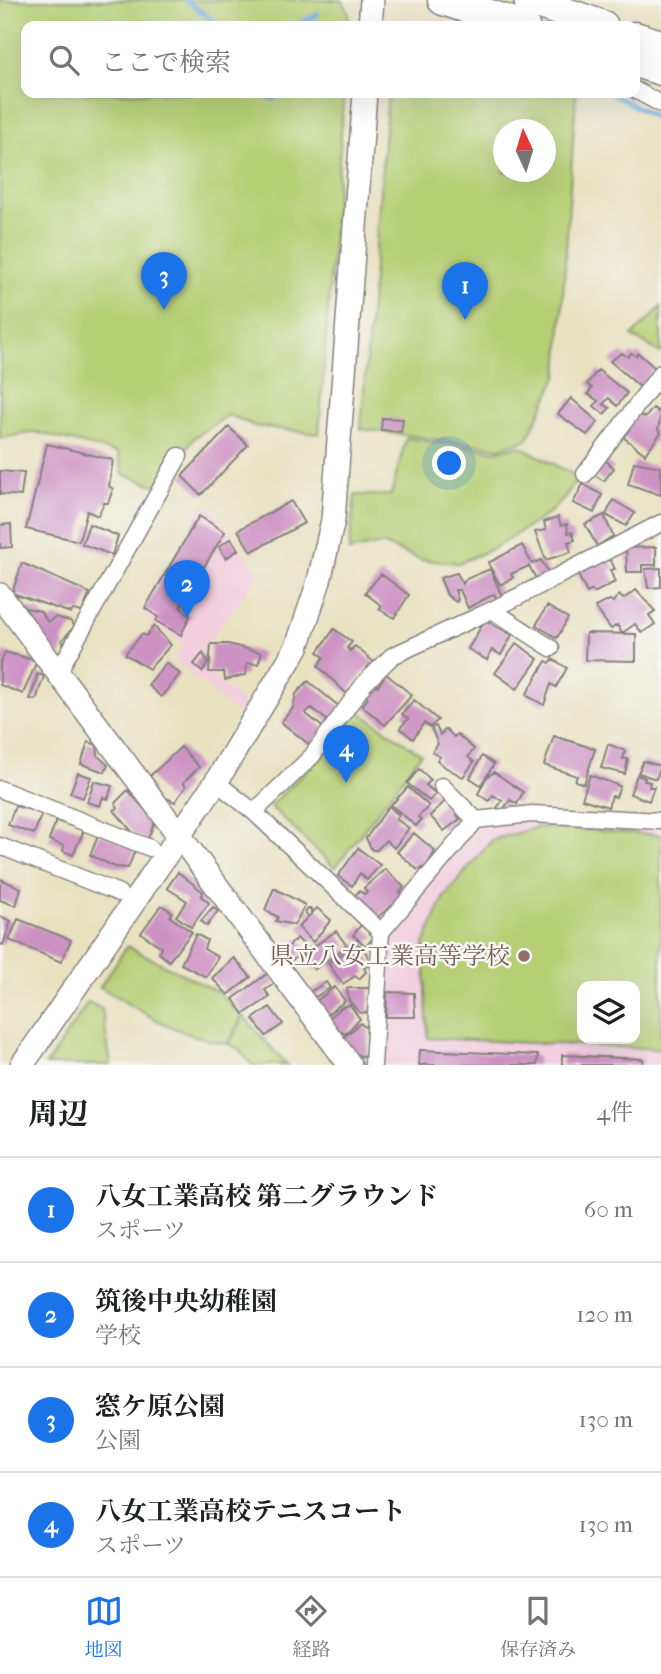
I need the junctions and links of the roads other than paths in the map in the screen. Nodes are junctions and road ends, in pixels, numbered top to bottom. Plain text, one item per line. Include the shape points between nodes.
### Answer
1 (372, 0) edge
2 (443, 0) edge
3 (529, 0) edge
4 (370, 21) edge
5 (508, 21) edge
6 (589, 21) edge
7 (640, 39) edge
8 (661, 45) edge
9 (640, 64) edge
10 (661, 70) edge
11 (640, 93) edge
12 (365, 98) edge
13 (661, 104) edge
14 (661, 373) edge
15 (179, 456) dead end
16 (585, 474) dead end
17 (661, 523) edge
18 (0, 596) edge
19 (492, 610) junction
20 (551, 648) dead end
21 (57, 674) junction
22 (216, 782) junction
23 (442, 786) dead end
24 (0, 789) edge
25 (254, 812) junction
26 (476, 820) junction
27 (661, 821) edge
28 (179, 837) junction
29 (0, 846) edge
30 (150, 848) dead end
31 (119, 893) dead end
32 (381, 932) junction
33 (22, 1065) edge
34 (350, 1065) edge
35 (373, 1065) edge

1 - 4 street
2 - 5 highway
3 - 6 highway
7 - 8 highway
9 - 10 highway
11 - 13 street
12 - 22 street via 330,532 297,647
14 - 16 street
15 - 21 street
17 - 19 street
18 - 21 street
19 - 20 street
19 - 25 street via 392,656 364,684 312,756
21 - 28 street
22 - 25 street
22 - 28 street
23 - 26 street
24 - 30 street
25 - 32 street
26 - 27 street via 532,814
26 - 32 street
28 - 33 street
28 - 34 street
29 - 31 street
32 - 35 street

